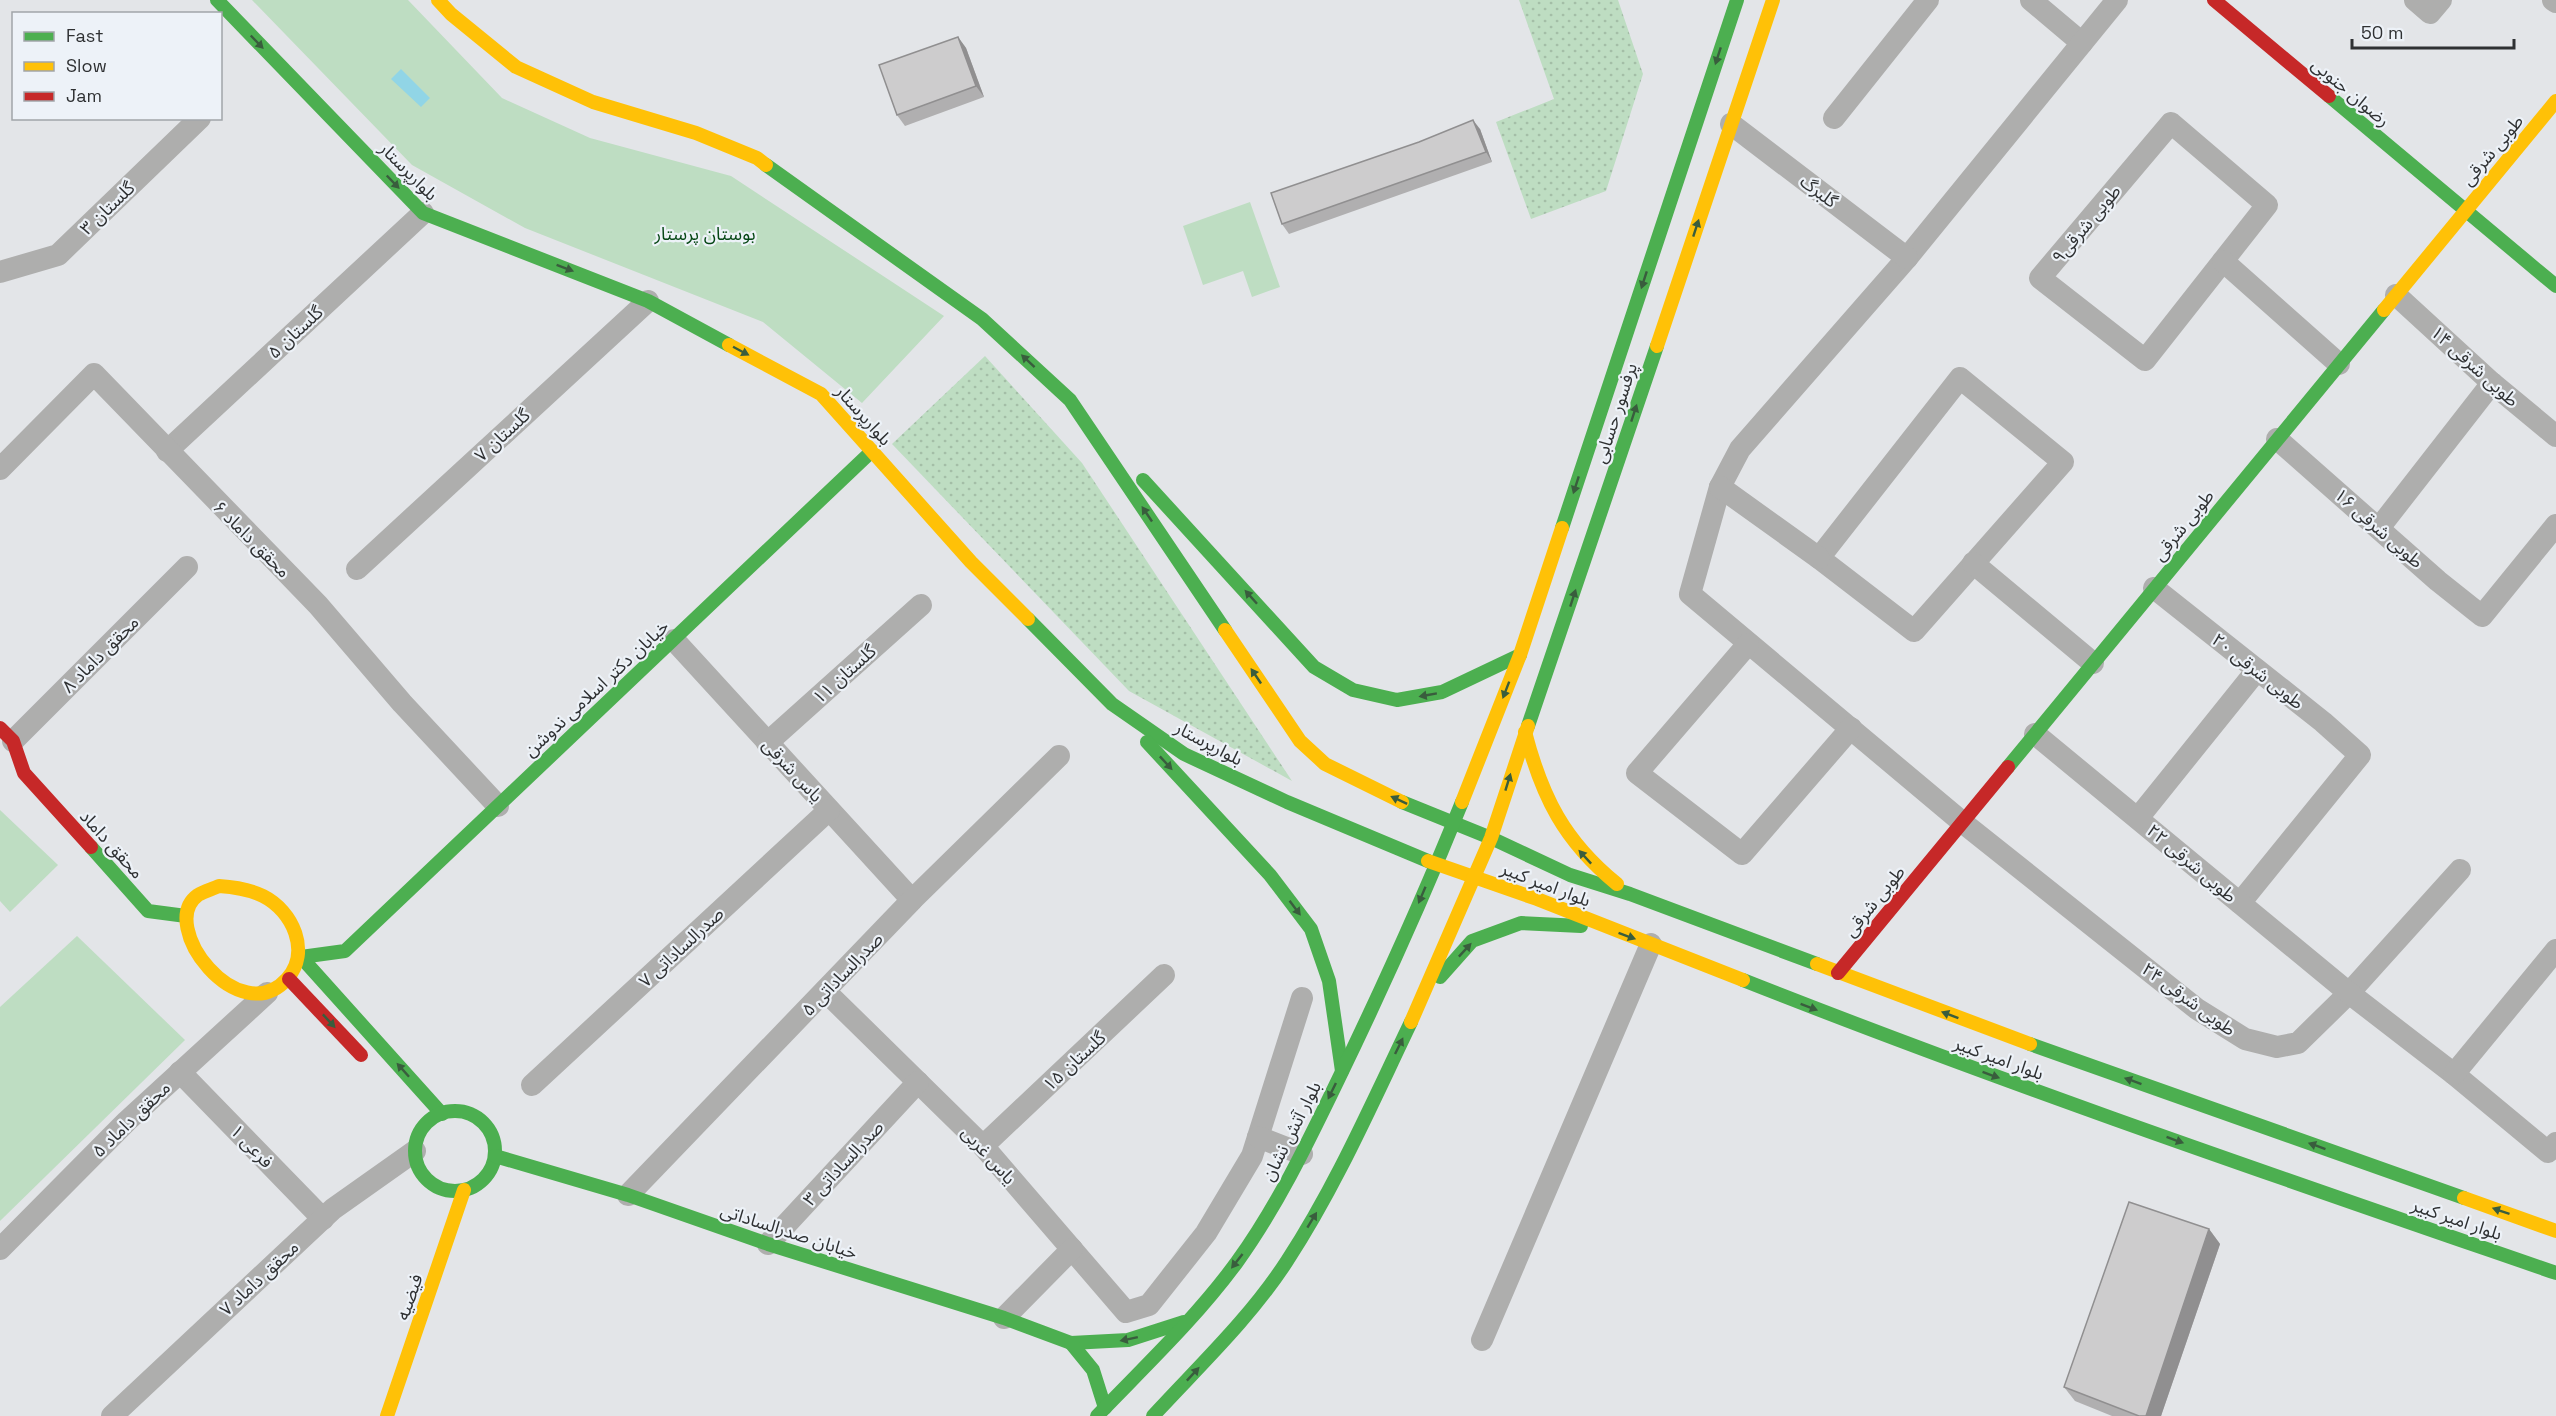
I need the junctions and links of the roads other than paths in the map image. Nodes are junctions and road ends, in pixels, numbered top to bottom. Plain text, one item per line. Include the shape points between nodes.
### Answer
1 (217, 0) edge
2 (438, 0) edge
3 (1737, 0) edge
4 (1773, 0) edge
5 (1928, 0) edge
6 (2031, 0) edge
7 (2117, 0) edge
8 (2214, 0) edge
9 (2415, 0) edge
10 (2441, 0) edge
11 (2082, 43) junction
12 (2553, 111) edge
13 (1834, 118) dead end
14 (198, 120) edge
15 (1731, 124) junction
16 (2465, 211) junction
17 (423, 213) junction
18 (1907, 258) junction
19 (2223, 261) junction
20 (0, 272) edge
21 (2556, 286) edge
22 (2396, 295) junction
23 (648, 301) junction
24 (2339, 364) junction
25 (2492, 383) junction
26 (1070, 400) junction
27 (2556, 436) edge
28 (2277, 440) junction
29 (167, 451) junction
30 (872, 451) junction
31 (0, 469) edge
32 (1720, 487) junction
33 (2556, 525) edge
34 (2379, 528) junction
35 (1819, 558) junction
36 (1973, 563) junction
37 (187, 567) dead end
38 (357, 569) dead end
39 (2154, 588) junction
40 (921, 605) dead end
41 (674, 640) junction
42 (1748, 644) junction
43 (1520, 655) junction
44 (2093, 663) junction
45 (2257, 670) junction
46 (1112, 704) junction
47 (1851, 728) junction
48 (1525, 732) junction
49 (6, 734) edge
50 (2035, 734) junction
51 (767, 743) junction
52 (1308, 748) junction
53 (1059, 756) dead end
54 (8, 766) dead end
55 (1313, 771) dead end
56 (24, 772) junction
57 (1308, 798) dead end
58 (1287, 802) junction
59 (498, 806) junction
60 (830, 810) junction
61 (2138, 818) junction
62 (1453, 822) junction
63 (1962, 822) junction
64 (1491, 838) junction
65 (1435, 864) junction
66 (2460, 870) dead end
67 (1474, 876) junction
68 (1630, 894) junction
69 (912, 900) junction
70 (2240, 903) junction
71 (186, 916) junction
72 (1603, 927) junction
73 (1651, 944) junction
74 (2556, 950) edge
75 (301, 957) junction
76 (1838, 973) junction
77 (1164, 975) dead end
78 (289, 979) junction
79 (825, 991) junction
80 (267, 993) junction
81 (1425, 993) junction
82 (2349, 993) junction
83 (1302, 998) dead end
84 (370, 1064) dead end
85 (1342, 1071) junction
86 (180, 1072) junction
87 (2454, 1074) junction
88 (918, 1082) junction
89 (532, 1085) dead end
90 (442, 1114) junction
91 (1258, 1137) junction
92 (2556, 1143) edge
93 (983, 1146) junction
94 (415, 1151) junction
95 (1302, 1154) junction
96 (495, 1156) junction
97 (464, 1190) junction
98 (628, 1195) junction
99 (323, 1219) junction
100 (2556, 1231) edge
101 (768, 1244) junction
102 (0, 1249) edge
103 (1072, 1249) junction
104 (2556, 1273) edge
105 (1004, 1318) junction
106 (1185, 1322) junction
107 (1482, 1340) dead end
108 (1071, 1343) junction
109 (1101, 1412) edge
110 (112, 1416) edge
111 (387, 1416) edge
112 (1153, 1416) edge

1 -> 17 street, بلوارپرستار
26 -> 2 street via 982,319 757,158 696,133 593,102 516,67
3 -> 43 street, پرفسور حسابی
4 - 15 street, پرفسور حسابی
5 - 13 street
6 - 11 street
7 - 11 street
8 - 16 street, رضوان جنوبی
9 - 10 street via 2430,14
11 - 18 street
12 - 16 street, طوبی شرقی
14 - 20 street, گلستان ۳ via 58,255
15 - 18 street, گلبرگ
48 -> 15 street, پرفسور حسابی via 1551,665
16 - 21 street, رضوان جنوبی
16 - 22 street, طوبی شرقی
17 -> 23 street, بلوارپرستار
17 - 29 street, گلستان ۵
18 - 32 street via 1740,449
19 - 19 street, طوبی شرقی۹ via 2267,205 2171,123 2040,278 2145,360
19 - 24 street
22 - 24 street, طوبی شرقی
22 - 25 street, طوبی شرقی ۱۴
23 -> 30 street, بلوارپرستار via 820,394
23 - 38 street, گلستان ۷
24 - 28 street, طوبی شرقی
25 - 27 street, طوبی شرقی ۱۴
25 - 34 street
43 -> 26 street via 1442,692 1397,700 1353,690 1314,667
52 -> 26 street
28 - 34 street, طوبی شرقی ۱۶
28 - 39 street, طوبی شرقی
29 - 31 street, محقق داماد ۶ via 94,374
29 - 59 street, محقق داماد ۶ via 318,605
30 - 41 street, خيابان دکتر اسلامی ندوشن
30 - 46 street, بلوارپرستار via 971,562
32 - 35 street
32 - 42 street, طوبی شرقی ۲۴ via 1690,594
33 - 34 street, طوبی شرقی ۱۶ via 2482,616
35 - 36 street via 1914,631
35 - 36 street via 1960,378 2063,462
36 - 44 street
37 - 49 street, محقق داماد ۸
39 - 44 street, طوبی شرقی
39 - 45 street, طوبی شرقی ۲۰
40 - 51 street, گلستان ۱۱
41 - 51 street, یاس شرقی
41 - 59 street, خيابان دکتر اسلامی ندوشن
42 - 47 street, طوبی شرقی ۲۴
42 - 47 street via 1637,773 1742,854
43 -> 62 street, پرفسور حسابی
44 - 50 street, طوبی شرقی
45 - 61 street
45 - 70 street, طوبی شرقی ۲۰ via 2360,755
46 - 58 street, بلوارپرستار via 1184,754
46 -> 85 street via 1270,875 1311,929 1329,981
47 - 63 street, طوبی شرقی ۲۴
64 -> 48 street, پرفسور حسابی
68 -> 48 street via 1596,868 1569,839 1534,770
49 - 56 street, محقق داماد
50 - 61 street, طوبی شرقی ۲۲
50 - 63 street, طوبی شرقی
51 - 60 street, یاس شرقی
52 - 55 street
62 -> 52 street via 1354,779 1325,764
53 - 69 street, صدرالساداتی ۵
54 - 56 street, محقق داماد
56 - 71 street, محقق داماد via 148,910
57 - 58 street
58 - 65 street, بلوارپرستار
59 - 75 street, خيابان دکتر اسلامی ندوشن via 345,951
60 - 69 street, یاس شرقی
60 - 89 street, صدرالساداتی ۷
61 - 70 street, طوبی شرقی ۲۲
62 - 64 street, بلوار امیر کبیر
62 - 65 street, بلوار آتش نشان
63 - 76 street, طوبی شرقی
63 - 82 street, طوبی شرقی ۲۴ via 2197,1009 2245,1039 2277,1047 2298,1043
64 - 67 street
64 - 68 street, بلوار امیر کبیر via 1570,875
65 - 67 street, بلوار امیر کبیر
65 -> 85 street, بلوار آتش نشان
66 - 82 street, طوبی شرقی ۲۴
67 - 72 street, بلوار امیر کبیر
67 - 81 street
68 - 76 street, بلوار امیر کبیر
69 - 79 street, صدرالساداتی ۵
70 - 82 street, طوبی شرقی ۲۲
71 - 75 street via 190,903 206,889 219,886 251,890 282,910 294,928
71 - 80 street via 190,944 210,971 246,993
72 -> 73 street, بلوار امیر کبیر
81 -> 72 street via 1472,941 1521,923
73 -> 104 street, بلوار امیر کبیر via 1842,1019
73 - 107 street
74 - 87 street
75 - 78 street
90 -> 75 street
100 -> 76 street, بلوار امیر کبیر via 2220,1117
77 - 93 street, گلستان ۱۵
78 - 80 street
78 -> 84 street
79 - 88 street, یاس غربی
79 - 98 street, صدرالساداتی ۵
80 - 86 street, محقق داماد ۵
112 -> 81 street via 1240,1322 1286,1263 1327,1195
82 - 87 street, طوبی شرقی ۲۲
83 - 91 street
85 -> 95 street, بلوار آتش نشان
86 - 99 street, فرعی ۱
86 - 102 street, محقق داماد ۵
87 - 92 street, طوبی شرقی ۲۲ via 2548,1152
88 - 93 street, یاس غربی
88 - 101 street, صدرالساداتی ۳
90 - 94 street via 422,1120
90 - 96 street via 454,1112 477,1118 486,1125
91 - 95 street
91 - 103 street, یاس غربی via 1252,1156 1206,1233 1149,1305 1126,1312
93 - 103 street, یاس غربی
94 - 97 street via 422,1174 430,1183 441,1189
94 - 99 street, محقق داماد ۷
95 -> 106 street, بلوار آتش نشان via 1252,1240
96 - 97 street via 485,1178
96 - 98 street, خیابان صدرالساداتی
97 - 111 street, فیضیه
98 - 101 street, خیابان صدرالساداتی
99 - 110 street, محقق داماد ۷
101 - 105 street, خیابان صدرالساداتی
103 - 105 street
105 - 108 street, خیابان صدرالساداتی
106 -> 108 street via 1128,1341
106 - 109 street, بلوار آتش نشان
108 - 109 street via 1093,1370

